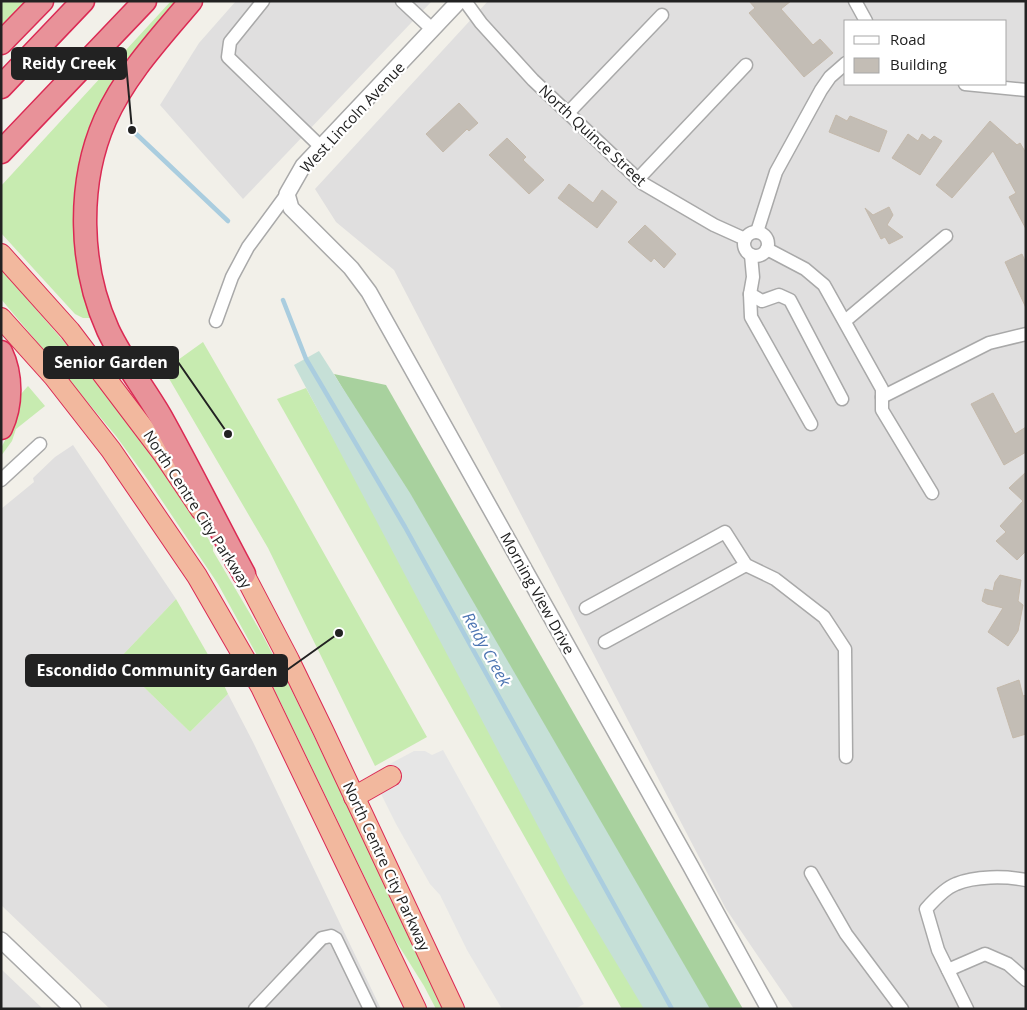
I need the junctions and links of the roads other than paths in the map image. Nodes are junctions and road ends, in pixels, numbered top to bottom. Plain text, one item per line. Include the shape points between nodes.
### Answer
1 (42, 1) edge
2 (83, 1) edge
3 (145, 1) edge
4 (191, 1) edge
5 (264, 1) edge
6 (402, 1) edge
7 (459, 1) edge
8 (465, 1) edge
9 (855, 1) edge
10 (662, 15) dead end
11 (865, 20) edge
12 (432, 30) junction
13 (1, 43) edge
14 (746, 65) dead end
15 (844, 65) edge
16 (975, 85) edge
17 (1, 87) edge
18 (1026, 90) edge
19 (568, 113) junction
20 (321, 147) junction
21 (1, 152) edge
22 (638, 179) junction
23 (287, 194) junction
24 (757, 232) junction
25 (946, 236) dead end
26 (745, 239) junction
27 (767, 249) junction
28 (1, 254) edge
29 (751, 256) junction
30 (750, 294) junction
31 (1, 318) edge
32 (216, 321) dead end
33 (844, 321) junction
34 (1026, 334) edge
35 (1, 352) edge
36 (882, 397) junction
37 (842, 399) dead end
38 (811, 424) dead end
39 (1, 428) edge
40 (40, 444) dead end
41 (1, 480) edge
42 (932, 493) dead end
43 (746, 566) junction
44 (244, 574) junction
45 (586, 608) dead end
46 (605, 642) dead end
47 (846, 757) dead end
48 (391, 776) dead end
49 (354, 797) junction
50 (811, 873) dead end
51 (1026, 880) edge
52 (1, 940) edge
53 (948, 970) junction
54 (1026, 980) edge
55 (72, 1009) edge
56 (255, 1009) edge
57 (370, 1009) edge
58 (416, 1009) edge
59 (454, 1009) edge
60 (769, 1009) edge
61 (902, 1009) edge
62 (967, 1009) edge

1 - 13 highway
2 - 17 highway
3 - 21 highway
4 - 44 highway via 138,65 105,120 90,165 85,218 87,242 92,281 109,332 160,416
5 - 20 street via 230,42 228,57
6 - 12 street
7 - 12 street, West Lincoln Avenue
8 - 19 street, North Quince Street via 533,80
9 - 11 street
10 - 19 street
12 - 20 street, West Lincoln Avenue
14 - 22 street
15 - 24 street via 821,90 776,172
16 - 18 street
19 - 22 street, North Quince Street
20 - 23 street, West Lincoln Avenue via 303,166
22 - 26 street, North Quince Street via 714,225
23 - 32 street, West Lincoln Avenue via 248,246
23 - 60 street, Morning View Drive via 291,208 351,268 369,292
24 - 26 street
24 - 27 street via 768,240
25 - 33 street
26 - 29 street via 745,249
27 - 29 street via 760,256
27 - 33 street via 805,269 824,284
28 - 44 highway, North Centre City Parkway via 70,331 129,407
29 - 30 street
30 - 37 street via 762,301 779,295 790,300
30 - 38 street via 751,316
31 - 58 highway via 54,377 111,450 196,576 261,687
33 - 36 street via 882,389
34 - 36 street via 989,343
35 - 39 highway via 9,375
36 - 42 street via 882,410
40 - 41 street
43 - 45 street via 725,532
43 - 46 street
43 - 47 street via 775,579 824,617 845,649
44 - 49 highway, North Centre City Parkway
48 - 49 highway
49 - 59 highway, North Centre City Parkway
50 - 61 street via 846,934
51 - 53 street via 988,877 955,884 926,909 938,950
52 - 55 street
53 - 54 street via 985,954 1008,964
53 - 62 street
56 - 57 street via 322,938 331,936 336,939

